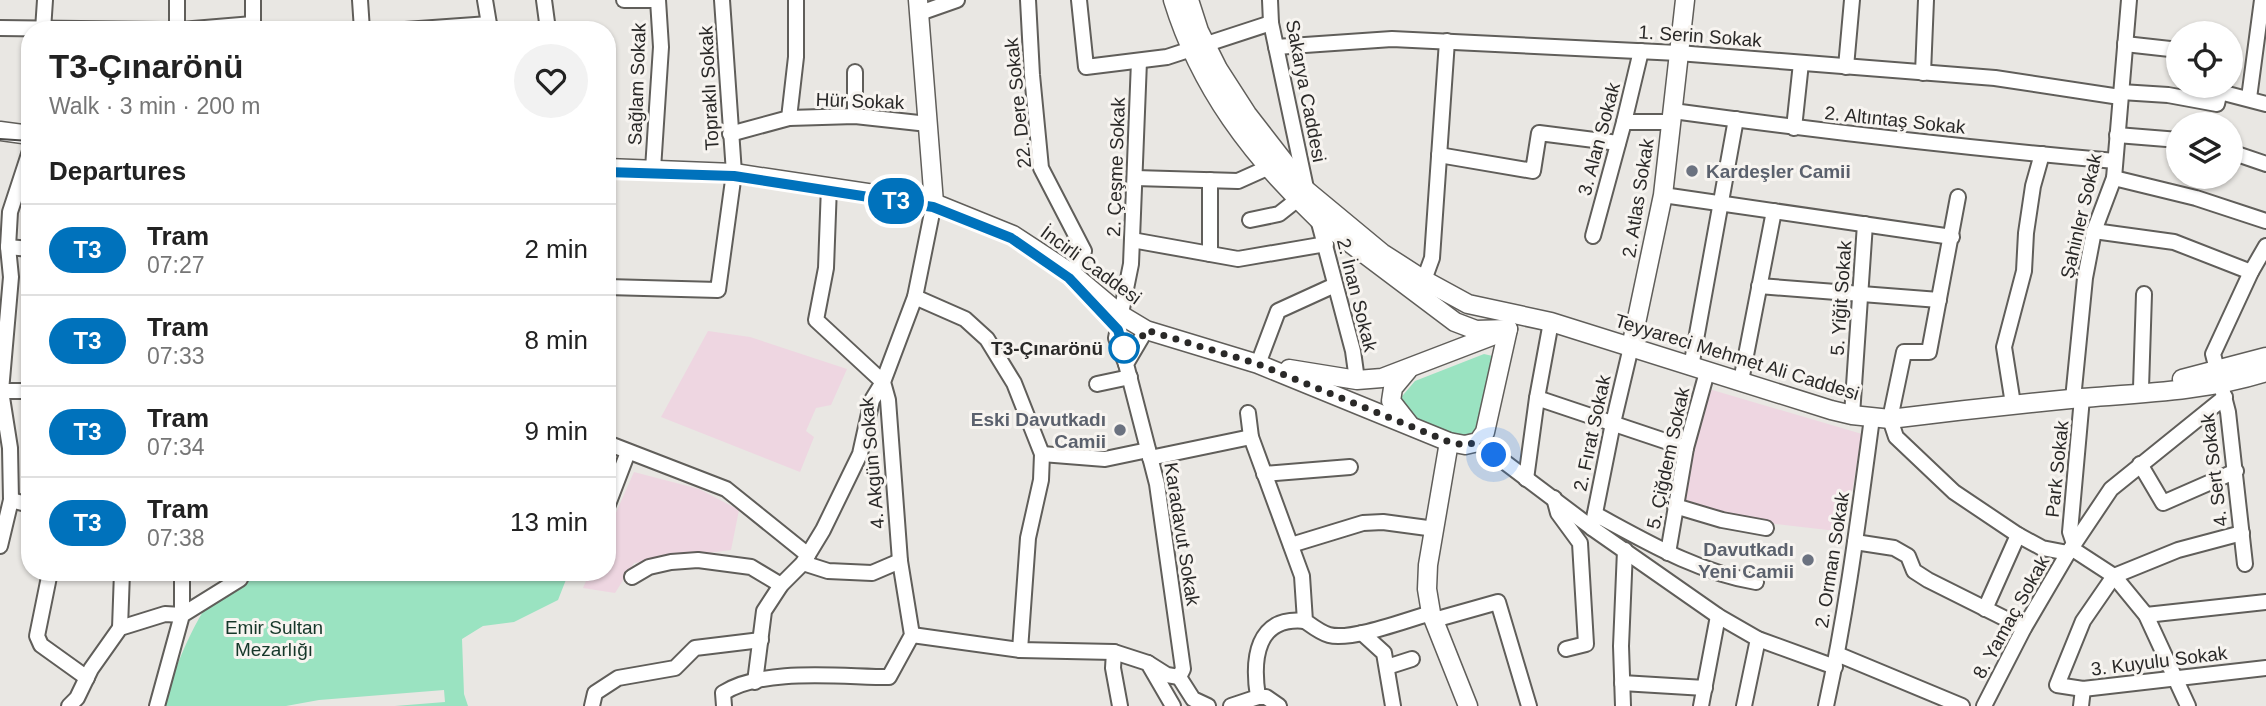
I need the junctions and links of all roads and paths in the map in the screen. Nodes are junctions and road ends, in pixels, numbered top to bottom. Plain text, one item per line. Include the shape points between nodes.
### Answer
1 (46, 0) edge
2 (177, 0) edge
3 (253, 0) edge
4 (360, 0) edge
5 (485, 0) edge
6 (544, 0) edge
7 (624, 0) edge
8 (658, 0) edge
9 (722, 0) edge
10 (796, 0) edge
11 (957, 0) edge
12 (1028, 0) edge
13 (1079, 0) edge
14 (1173, 0) edge
15 (1189, 0) edge
16 (1270, 0) edge
17 (1685, 0) edge
18 (1852, 0) edge
19 (1926, 0) edge
20 (2129, 0) edge
21 (2262, 0) edge
22 (919, 7) edge
23 (44, 21) edge
24 (178, 21) edge
25 (253, 21) edge
26 (361, 21) edge
27 (488, 21) edge
28 (547, 21) edge
29 (1271, 23) junction
30 (0, 28) edge
31 (21, 28) edge
32 (1447, 41) junction
33 (2125, 44) junction
34 (1276, 47) junction
35 (1198, 48) junction
36 (2166, 49) edge
37 (1641, 51) junction
38 (1678, 53) junction
39 (1139, 61) junction
40 (1801, 63) junction
41 (1846, 67) junction
42 (855, 72) dead end
43 (1923, 73) junction
44 (2121, 95) junction
45 (2166, 95) edge
46 (2243, 96) edge
47 (2184, 98) edge
48 (2217, 98) edge
49 (2249, 98) junction
50 (2266, 104) edge
51 (855, 116) junction
52 (1672, 116) junction
53 (789, 118) junction
54 (1736, 120) junction
55 (1624, 122) junction
56 (928, 124) junction
57 (1794, 128) junction
58 (0, 131) edge
59 (21, 134) edge
60 (730, 134) junction
61 (2117, 135) junction
62 (2166, 139) edge
63 (1618, 143) junction
64 (1439, 155) junction
65 (2042, 155) junction
66 (2243, 156) edge
67 (2115, 161) junction
68 (2266, 164) edge
69 (616, 167) edge
70 (1266, 168) junction
71 (653, 169) junction
72 (21, 173) edge
73 (734, 173) junction
74 (2114, 177) junction
75 (1135, 178) junction
76 (1210, 180) junction
77 (829, 187) junction
78 (1302, 195) junction
79 (1662, 195) junction
80 (1958, 197) dead end
81 (934, 203) junction
82 (1719, 203) junction
83 (5, 211) edge
84 (1774, 211) junction
85 (1318, 219) junction
86 (1250, 220) dead end
87 (2266, 221) edge
88 (1865, 224) junction
89 (2094, 231) junction
90 (1593, 236) dead end
91 (1952, 237) junction
92 (1132, 240) junction
93 (1326, 244) junction
94 (2266, 246) edge
95 (8, 247) junction
96 (21, 248) edge
97 (1210, 254) junction
98 (2250, 272) junction
99 (1072, 273) junction
100 (1424, 280) junction
101 (1335, 285) junction
102 (1759, 286) junction
103 (616, 287) edge
104 (1862, 294) junction
105 (2144, 294) dead end
106 (915, 297) junction
107 (1939, 300) junction
108 (1493, 311) junction
109 (1121, 315) junction
110 (1532, 319) junction
111 (1455, 322) junction
112 (1551, 322) junction
113 (1146, 330) junction
114 (1508, 330) junction
115 (1631, 347) junction
116 (1448, 353) junction
117 (2266, 357) edge
118 (1258, 364) junction
119 (1410, 367) junction
120 (1128, 370) junction
121 (1699, 370) junction
122 (2266, 372) edge
123 (1357, 380) junction
124 (883, 382) junction
125 (1741, 382) junction
126 (1097, 384) dead end
127 (2221, 384) junction
128 (2141, 388) junction
129 (1, 391) edge
130 (21, 391) edge
131 (1537, 398) junction
132 (2085, 398) junction
133 (2013, 404) junction
134 (1248, 413) dead end
135 (1852, 415) junction
136 (1872, 418) junction
137 (1891, 419) junction
138 (1612, 423) junction
139 (1414, 429) junction
140 (1251, 437) junction
141 (1449, 442) junction
142 (1478, 442) junction
143 (616, 447) edge
144 (1686, 448) junction
145 (628, 452) junction
146 (1042, 454) junction
147 (1149, 454) junction
148 (2140, 464) junction
149 (1350, 467) dead end
150 (2236, 471) junction
151 (1265, 474) junction
152 (1526, 479) junction
153 (616, 483) edge
154 (1554, 498) junction
155 (11, 500) junction
156 (21, 503) edge
157 (1675, 506) junction
158 (1594, 521) junction
159 (2, 525) edge
160 (1766, 528) dead end
161 (1435, 529) junction
162 (2242, 533) junction
163 (2018, 535) junction
164 (1855, 542) junction
165 (1291, 545) junction
166 (0, 546) edge
167 (2071, 548) junction
168 (1625, 550) junction
169 (1668, 553) junction
170 (806, 559) junction
171 (900, 561) junction
172 (2245, 564) dead end
173 (2114, 576) junction
174 (632, 577) dead end
175 (48, 581) edge
176 (122, 581) edge
177 (182, 581) edge
178 (237, 581) edge
179 (1756, 582) dead end
180 (781, 585) junction
181 (2266, 602) edge
182 (1985, 609) junction
183 (182, 615) junction
184 (2146, 615) junction
185 (1433, 616) junction
186 (1718, 616) junction
187 (1305, 621) junction
188 (120, 628) junction
189 (2024, 628) junction
190 (1362, 633) junction
191 (912, 635) junction
192 (1758, 639) junction
193 (761, 640) junction
194 (1566, 649) dead end
195 (1020, 650) junction
196 (1114, 652) junction
197 (1412, 659) dead end
198 (1836, 660) junction
199 (1149, 663) junction
200 (1387, 667) junction
201 (2266, 668) edge
202 (1179, 677) junction
203 (87, 678) junction
204 (2175, 680) junction
205 (755, 681) junction
206 (1622, 683) junction
207 (1705, 688) junction
208 (2084, 689) junction
209 (1258, 697) junction
210 (1934, 700) edge
211 (69, 706) edge
212 (157, 706) edge
213 (592, 706) edge
214 (724, 706) edge
215 (1120, 706) edge
216 (1173, 706) edge
217 (1208, 706) edge
218 (1231, 706) edge
219 (1279, 706) edge
220 (1393, 706) edge
221 (1468, 706) edge
222 (1529, 706) edge
223 (1622, 706) edge
224 (1701, 706) edge
225 (1744, 706) edge
226 (1826, 706) edge
227 (1962, 706) edge
228 (1984, 706) edge
229 (2081, 706) edge
230 (2188, 706) edge

1 - 23 street
2 - 24 street
3 - 25 street
4 - 26 street
5 - 27 street
6 - 28 street
7 - 8 street
8 - 71 street, Sağlam Sokak via 661,47
9 - 60 street, Topraklı Sokak
10 - 53 street
11 - 22 street
12 - 99 street, 22. Dere Sokak via 1041,168 1084,251
13 - 39 street via 1086,67
14 - 35 main road
15 - 35 main road
16 - 29 street, Sakarya Caddesi
17 - 38 main road, 2. Atlas Sokak
18 - 41 street
19 - 43 street
20 - 33 street, Şahinler Sokak
21 - 49 street
22 - 56 main road
29 - 34 street, Sakarya Caddesi
29 - 35 street
30 - 31 street
32 - 34 street, 1. Serin Sokak via 1392,39
32 - 37 street, 1. Serin Sokak
32 - 64 street
33 - 36 street
33 - 44 street, Şahinler Sokak
34 - 78 street, Sakarya Caddesi
35 - 39 street
35 - 70 main road via 1220,104
35 - 78 main road
37 - 38 street, 1. Serin Sokak
37 - 55 street, 3. Alan Sokak
38 - 40 street, 1. Serin Sokak
38 - 52 main road, 2. Atlas Sokak
39 - 75 street, 2. Çeşme Sokak
40 - 41 street, 1. Serin Sokak
40 - 57 street
41 - 43 street, 1. Serin Sokak
42 - 51 street
43 - 44 street, 1. Serin Sokak
44 - 45 street, 1. Serin Sokak
44 - 61 street, Şahinler Sokak
46 - 49 street
47 - 48 street, 1. Serin Sokak via 2217,104
49 - 50 street
51 - 53 street, Hür Sokak
51 - 56 street, Hür Sokak
52 - 54 street, 2. Altıntaş Sokak
52 - 55 street, 2. Altıntaş Sokak
52 - 79 main road, 2. Atlas Sokak
53 - 60 street, Hür Sokak
54 - 57 street, 2. Altıntaş Sokak
54 - 82 street, 5. Çiğdem Sokak
55 - 63 street, 3. Alan Sokak
56 - 81 main road
57 - 65 street, 2. Altıntaş Sokak
58 - 59 main road
60 - 73 street, Topraklı Sokak
61 - 62 street
61 - 67 street, Şahinler Sokak
63 - 64 street via 1539,133 1533,171
63 - 90 street, 3. Alan Sokak
64 - 100 street via 1432,258
65 - 67 street, 2. Altıntaş Sokak
65 - 133 street via 2033,187 2024,271 2004,347
66 - 68 street
67 - 74 street, Şahinler Sokak
69 - 71 main road, İncirli Caddesi
70 - 76 street via 1238,181
70 - 78 main road
71 - 73 main road, İncirli Caddesi
72 - 83 street
73 - 77 main road, İncirli Caddesi
73 - 103 street, Topraklı Sokak via 718,290
74 - 87 street
74 - 89 street, Şahinler Sokak
75 - 76 street
75 - 92 street, 2. Çeşme Sokak
76 - 97 street
77 - 81 main road, İncirli Caddesi
77 - 124 street via 826,268 816,320
78 - 85 main road
78 - 86 street via 1279,214
78 - 100 main road, Teyyareci Mehmet Ali Caddesi
79 - 82 street
79 - 115 main road, 2. Atlas Sokak
80 - 91 street
81 - 99 main road, İncirli Caddesi via 1013,235
81 - 106 street, 4. Akgün Sokak
82 - 84 street
82 - 121 street, 5. Çiğdem Sokak
83 - 95 street
84 - 88 street
84 - 102 street
85 - 93 street, 2. İnan Sokak
85 - 111 main road
88 - 91 street
88 - 104 street, 5. Yiğit Sokak
89 - 98 street via 2174,242
89 - 132 street, Şahinler Sokak via 2085,278
91 - 107 street
92 - 97 street
92 - 109 street, 2. Çeşme Sokak
93 - 97 street via 1238,259
93 - 101 street, 2. İnan Sokak
94 - 98 street, 4. Sert Sokak
95 - 96 street
95 - 129 street via 11,277
98 - 127 street, 4. Sert Sokak via 2213,354
99 - 109 main road, İncirli Caddesi
100 - 108 main road, Teyyareci Mehmet Ali Caddesi via 1468,304
101 - 118 street via 1278,311
101 - 123 street, 2. İnan Sokak
102 - 104 street
102 - 125 street
104 - 107 street
104 - 135 street, 5. Yiğit Sokak
105 - 128 street
106 - 124 street, 4. Akgün Sokak
106 - 146 street via 965,319 986,339 1014,383
107 - 137 street via 1929,352 1904,352
108 - 110 main road, Teyyareci Mehmet Ali Caddesi
108 - 114 main road
109 - 113 main road, İncirli Caddesi
109 - 120 street, Karadavut Sokak via 1116,338
110 - 112 main road, Teyyareci Mehmet Ali Caddesi
110 - 114 main road
111 - 114 main road via 1476,330
111 - 116 main road via 1457,334
112 - 115 main road, Teyyareci Mehmet Ali Caddesi
112 - 131 street
113 - 118 main road, İncirli Caddesi
113 - 120 street
114 - 116 main road
114 - 142 main road via 1485,432
115 - 121 main road, Teyyareci Mehmet Ali Caddesi
115 - 138 street, 2. Fırat Sokak
116 - 119 main road
117 - 127 main road, Teyyareci Mehmet Ali Caddesi
118 - 123 main road
118 - 139 main road
119 - 123 main road via 1382,378
119 - 139 main road via 1393,388 1391,401
120 - 126 street
120 - 147 street, Karadavut Sokak
121 - 125 main road, Teyyareci Mehmet Ali Caddesi
121 - 144 street, 5. Çiğdem Sokak
122 - 127 main road, Teyyareci Mehmet Ali Caddesi
124 - 170 street via 872,400 859,454
124 - 171 street, 4. Akgün Sokak
125 - 135 main road, Teyyareci Mehmet Ali Caddesi
127 - 128 main road, Teyyareci Mehmet Ali Caddesi
127 - 132 main road, Teyyareci Mehmet Ali Caddesi
127 - 148 street, 8. Yamaç Sokak
127 - 150 street, 4. Sert Sokak
128 - 132 main road, Teyyareci Mehmet Ali Caddesi
129 - 130 street
129 - 155 street via 10,448
131 - 138 street
131 - 152 street
132 - 133 main road, Teyyareci Mehmet Ali Caddesi
132 - 167 street, Park Sokak
133 - 137 main road, Teyyareci Mehmet Ali Caddesi
134 - 140 street
135 - 136 main road, Teyyareci Mehmet Ali Caddesi
136 - 137 main road, Teyyareci Mehmet Ali Caddesi
136 - 164 street, 2. Orman Sokak
137 - 163 street via 1896,437 1954,492
138 - 144 street
138 - 158 street, 2. Fırat Sokak
139 - 141 main road
140 - 147 street
140 - 151 street
141 - 142 main road
141 - 161 main road
142 - 152 street
143 - 145 street
144 - 157 street, 5. Çiğdem Sokak
145 - 153 street
145 - 170 street via 726,489
146 - 147 street via 1105,458
146 - 195 street via 1028,538
147 - 202 street, Karadavut Sokak via 1183,669
148 - 150 street via 2163,503
148 - 167 street, 8. Yamaç Sokak via 2111,489
149 - 151 street
150 - 162 street, 4. Sert Sokak
151 - 165 street
152 - 154 street
154 - 158 street
154 - 194 street via 1558,513 1580,543 1586,644
155 - 156 street
155 - 159 street
157 - 160 street
157 - 169 street, 5. Çiğdem Sokak
158 - 168 street
158 - 169 street
159 - 166 street
161 - 165 street via 1363,523
161 - 185 main road via 1427,589
162 - 172 street, 4. Sert Sokak
162 - 173 street via 2178,550
163 - 167 street via 2042,548
163 - 182 street
164 - 182 street via 1894,548 1908,556 1914,571
164 - 198 street, 2. Orman Sokak
165 - 187 street via 1302,576
167 - 173 street
167 - 189 street, 8. Yamaç Sokak
168 - 186 street
168 - 206 street
169 - 179 street via 1726,577
170 - 171 street via 828,571 872,573
170 - 180 street
171 - 191 street, 4. Akgün Sokak
173 - 184 street
173 - 208 street, 3. Kuyulu Sokak via 2083,621 2057,685
174 - 180 street via 649,567 698,560 751,567
175 - 203 street via 37,636 41,645
176 - 188 street
177 - 183 street
178 - 183 street
180 - 193 street via 764,611
181 - 184 street
182 - 189 street
183 - 188 street via 165,614
183 - 212 street
184 - 204 street
185 - 190 street
185 - 221 main road
185 - 222 street via 1498,602
186 - 192 street
186 - 207 street
187 - 190 street via 1329,635
187 - 209 street via 1290,620 1265,635 1257,650
188 - 203 street
189 - 228 street, 8. Yamaç Sokak
190 - 200 street via 1384,653
191 - 195 street
191 - 205 street via 889,677
192 - 198 street
192 - 225 street
193 - 205 street
193 - 213 street via 695,648 675,668 618,678 595,693
195 - 196 street
196 - 199 street
196 - 215 street
197 - 200 street
198 - 210 street
198 - 226 street, 2. Orman Sokak
199 - 202 street
199 - 216 street
200 - 220 street
201 - 204 street, 3. Kuyulu Sokak
202 - 217 street via 1194,699
203 - 211 street
204 - 208 street, 3. Kuyulu Sokak
204 - 230 street
205 - 214 street via 723,693
206 - 207 street
206 - 223 street
207 - 224 street
208 - 229 street
209 - 218 street
209 - 219 street via 1266,696
210 - 227 street

